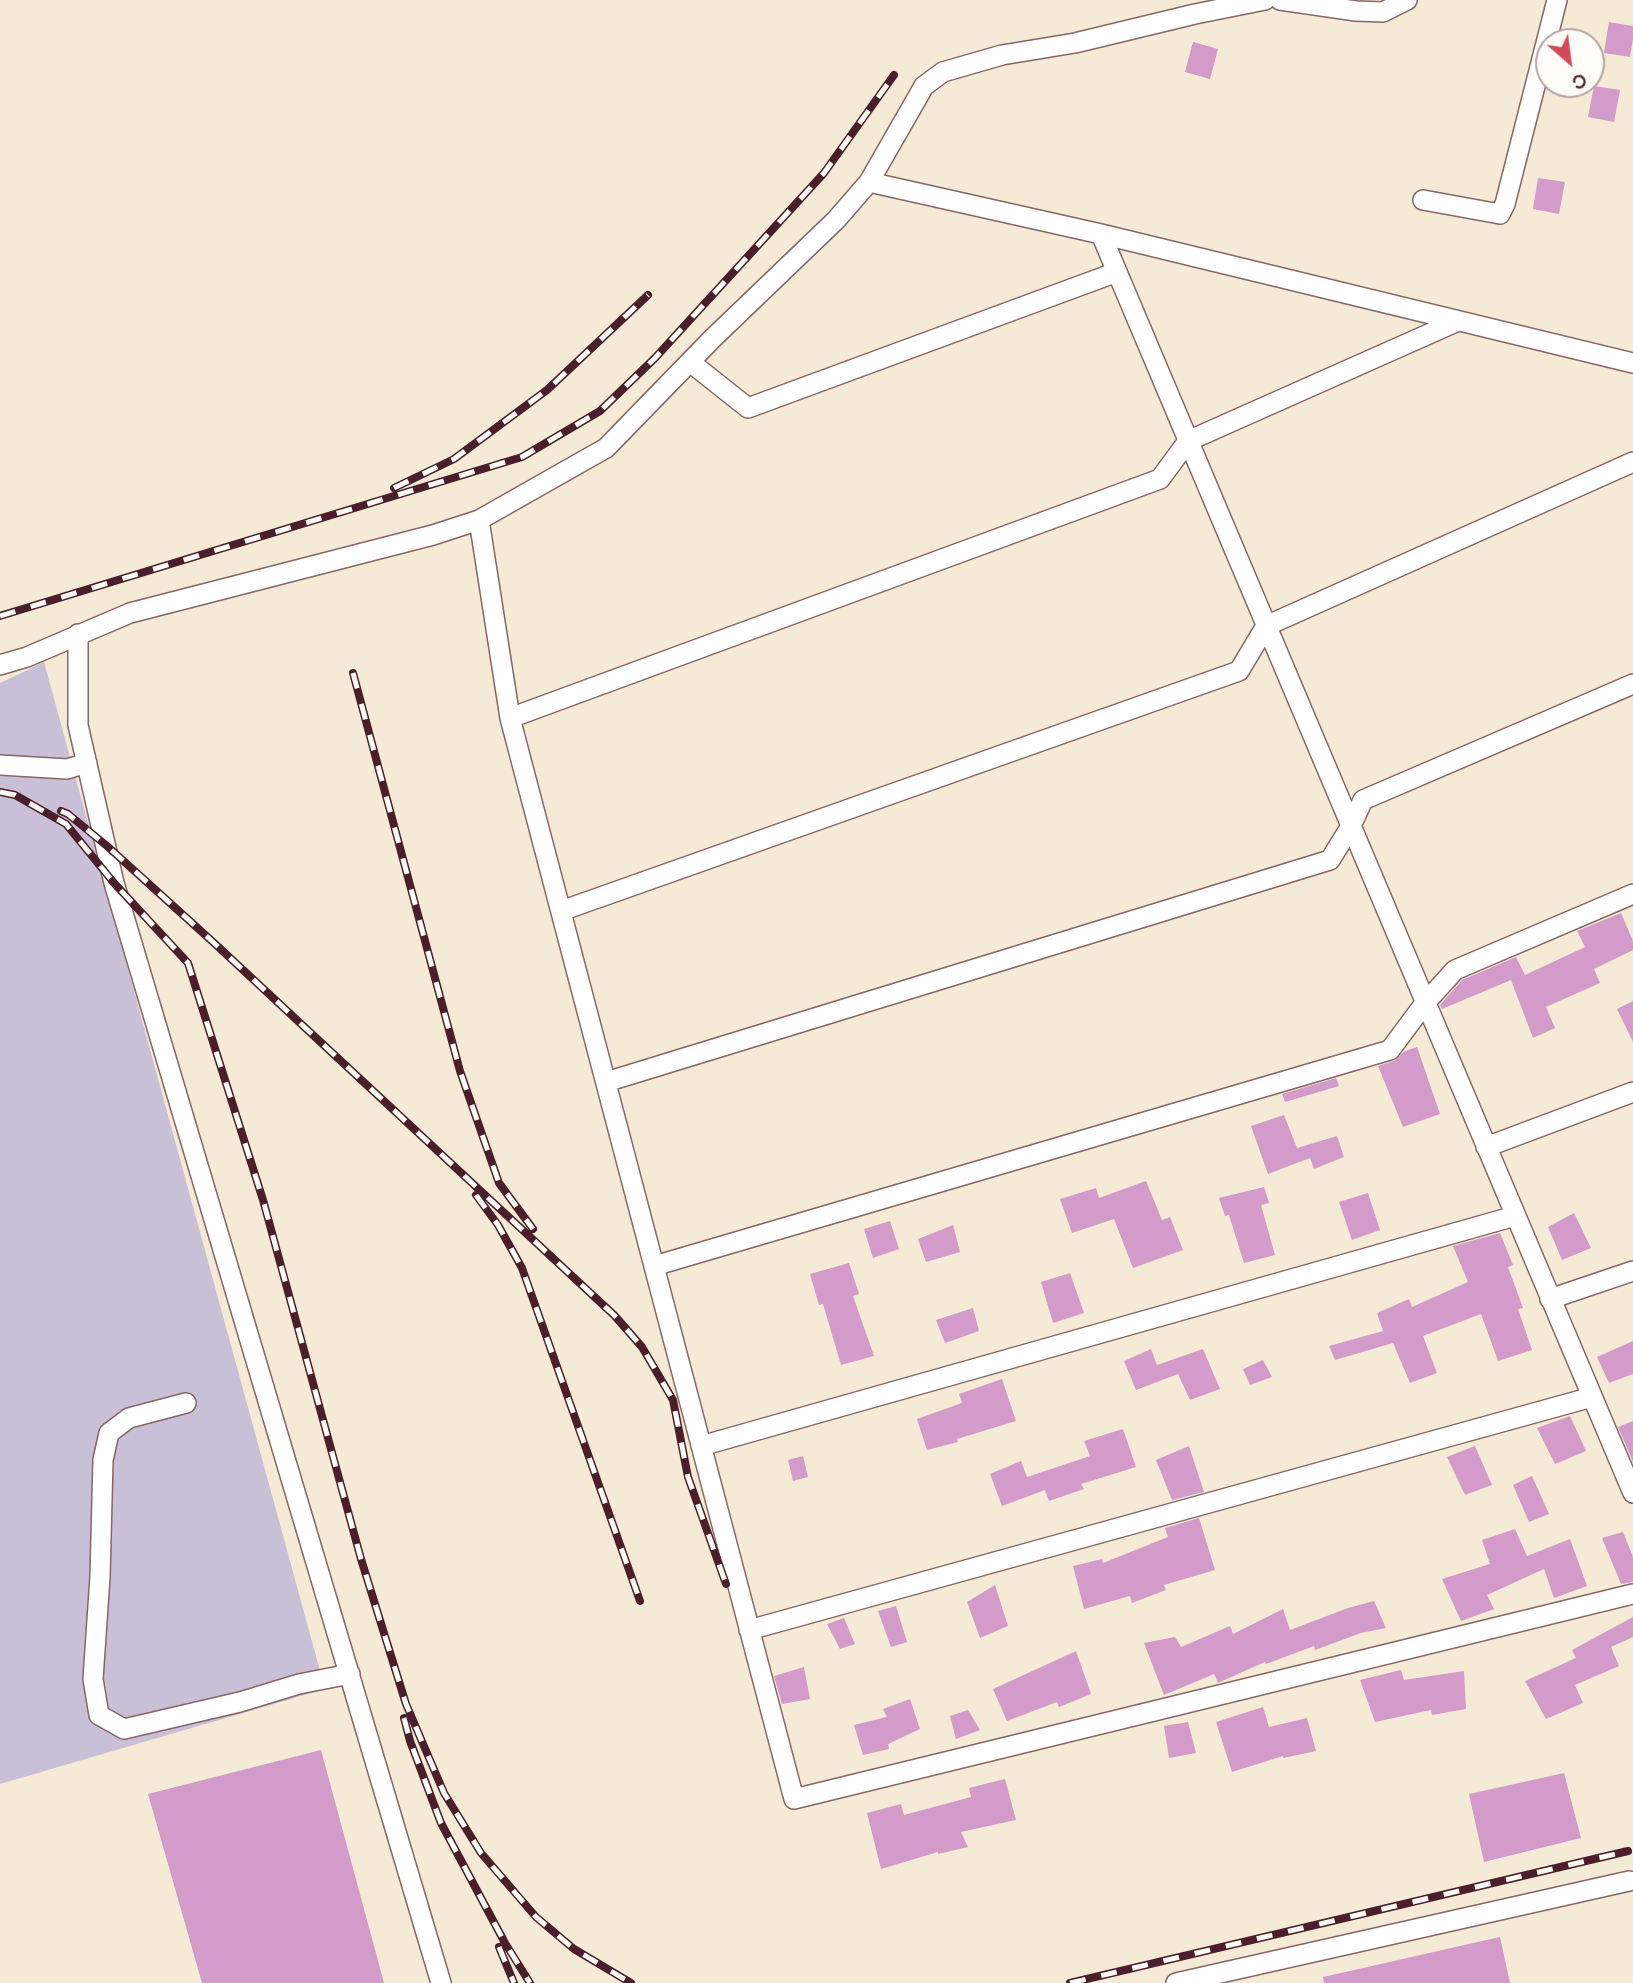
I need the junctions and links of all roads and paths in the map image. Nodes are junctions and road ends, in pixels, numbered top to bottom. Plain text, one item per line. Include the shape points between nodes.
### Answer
1 (1265, 0) edge
2 (1280, 0) edge
3 (1407, 0) edge
4 (1557, 0) edge
5 (869, 182) junction
6 (1423, 200) dead end
7 (1101, 234) junction
8 (1117, 272) junction
9 (1458, 320) junction
10 (690, 362) junction
11 (1633, 363) edge
12 (1188, 441) junction
13 (1633, 462) edge
14 (479, 520) junction
15 (1266, 626) junction
16 (78, 634) junction
17 (0, 665) edge
18 (1633, 684) edge
19 (510, 718) junction
20 (87, 763) junction
21 (0, 765) edge
22 (1351, 826) junction
23 (1633, 894) edge
24 (561, 911) junction
25 (1426, 1003) junction
26 (606, 1082) junction
27 (1633, 1092) edge
28 (1486, 1147) junction
29 (1515, 1216) junction
30 (654, 1266) junction
31 (1633, 1271) edge
32 (1550, 1298) junction
33 (1592, 1397) junction
34 (186, 1403) dead end
35 (701, 1446) junction
36 (1629, 1470) edge
37 (1633, 1493) edge
38 (1633, 1594) edge
39 (749, 1630) junction
40 (350, 1674) junction
41 (1629, 1881) dead end
42 (441, 1983) edge
43 (1176, 1983) edge

1 - 5 street via 1002,55 943,72 924,86
2 - 3 street via 1382,12
4 - 6 street via 1500,214
5 - 7 street
5 - 10 street
7 - 8 street
7 - 9 street
8 - 10 street via 748,408
8 - 12 street
9 - 11 street
9 - 12 street
10 - 14 street via 606,449
12 - 15 street
12 - 19 street via 1160,479
13 - 15 street
14 - 16 street via 130,613
14 - 19 street
15 - 22 street
15 - 24 street via 1239,671
16 - 17 street
16 - 20 street via 78,724
18 - 22 street via 1363,800
19 - 24 street
20 - 21 street via 67,769
20 - 40 street via 114,883
22 - 25 street
22 - 26 street via 1330,860
23 - 25 street via 1455,970
24 - 26 street
25 - 28 street
25 - 30 street via 1390,1050
26 - 30 street
27 - 28 street
28 - 29 street
29 - 32 street
29 - 35 street
30 - 35 street
31 - 32 street
32 - 33 street
33 - 36 street
33 - 39 street
34 - 40 street via 129,1418 109,1433 103,1460 93,1679 99,1715 124,1729
35 - 39 street
36 - 37 street
38 - 39 street via 794,1799
40 - 42 street
41 - 43 street

